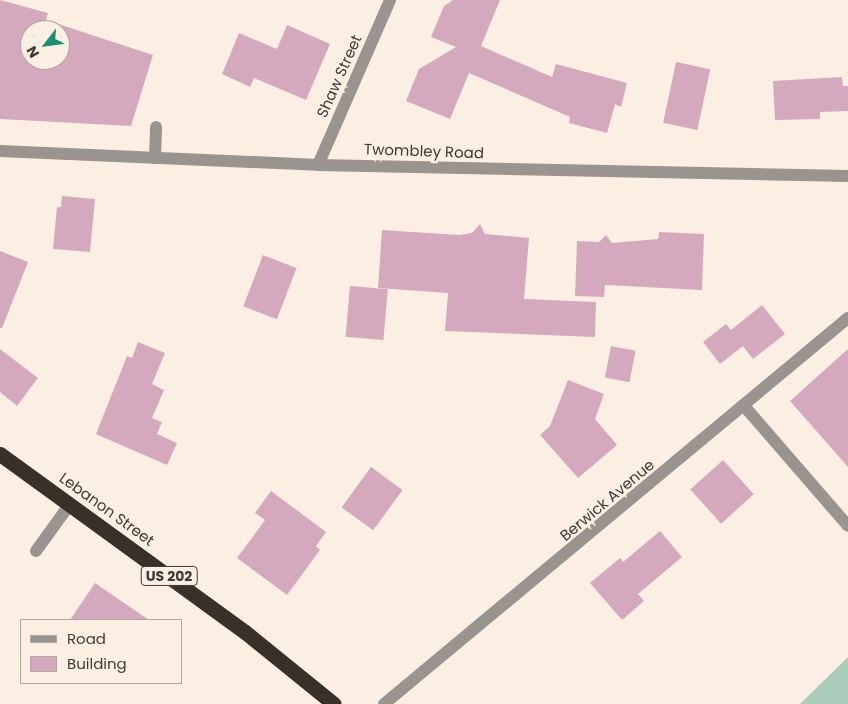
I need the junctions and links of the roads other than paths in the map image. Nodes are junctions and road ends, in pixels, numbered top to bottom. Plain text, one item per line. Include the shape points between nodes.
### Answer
1 (390, 0) edge
2 (156, 126) dead end
3 (0, 152) edge
4 (155, 158) junction
5 (318, 165) junction
6 (848, 176) edge
7 (848, 318) edge
8 (745, 407) junction
9 (0, 454) edge
10 (70, 504) junction
11 (848, 526) edge
12 (36, 551) dead end
13 (334, 704) edge
14 (384, 704) edge

1 - 5 street, Shaw Street
2 - 4 street
3 - 4 street, Twombley Road
4 - 5 street, Twombley Road
5 - 6 street, Twombley Road
7 - 8 street, Berwick Avenue
8 - 11 street
8 - 14 street, Berwick Avenue
9 - 10 highway, Lebanon Street / US 202
10 - 12 street
10 - 13 highway, Lebanon Street / US 202 via 245,632

